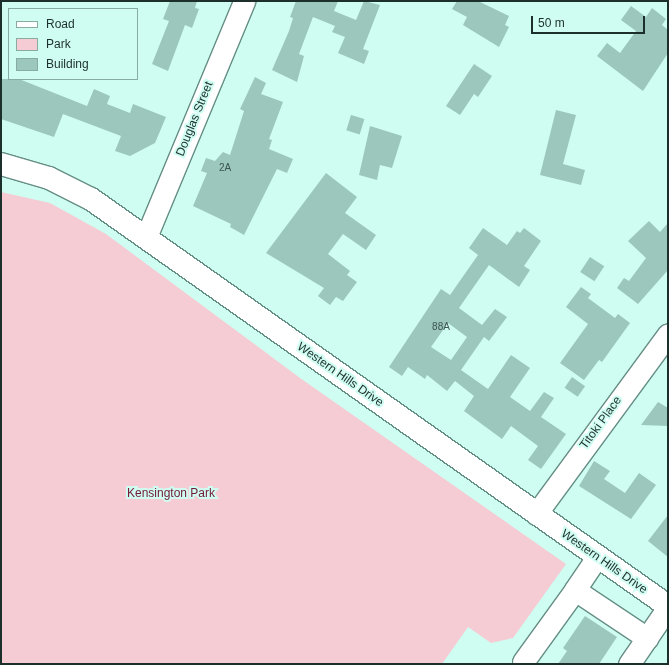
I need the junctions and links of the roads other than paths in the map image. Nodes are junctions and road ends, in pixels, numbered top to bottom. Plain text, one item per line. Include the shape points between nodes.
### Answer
1 (244, 1) edge
2 (1, 164) edge
3 (146, 237) junction
4 (668, 334) edge
5 (536, 514) junction
6 (598, 557) junction
7 (575, 590) junction
8 (668, 607) edge
9 (647, 638) junction
10 (523, 662) dead end
11 (629, 664) edge

1 - 3 street, Douglas Street
2 - 3 highway, Western Hills Drive via 70,188
3 - 5 highway, Western Hills Drive
4 - 5 street, Titoki Place
5 - 6 highway, Western Hills Drive
6 - 7 street
6 - 8 highway, Western Hills Drive
7 - 9 street
7 - 10 street
8 - 9 street
9 - 11 street

